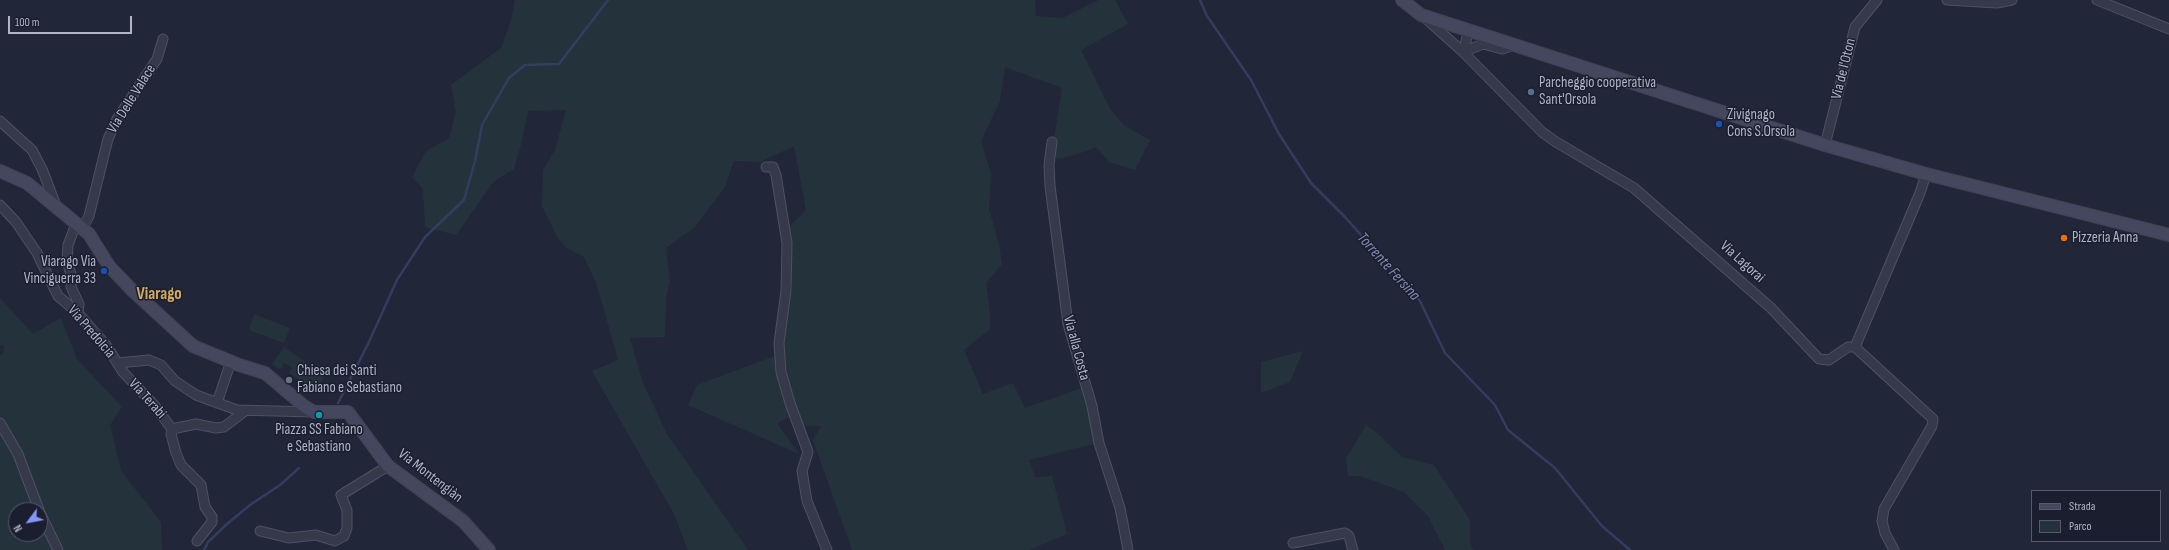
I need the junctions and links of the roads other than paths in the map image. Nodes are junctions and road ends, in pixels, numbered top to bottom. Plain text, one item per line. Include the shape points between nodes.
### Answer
1 (1402, 0) edge
2 (1878, 0) edge
3 (1947, 0) edge
4 (1973, 0) edge
5 (2012, 0) edge
6 (2098, 0) edge
7 (1421, 15) junction
8 (2169, 29) edge
9 (1469, 30) junction
10 (163, 39) dead end
11 (1514, 45) junction
12 (1463, 52) junction
13 (0, 121) edge
14 (1052, 142) dead end
15 (1825, 145) junction
16 (766, 167) dead end
17 (0, 171) edge
18 (1926, 174) junction
19 (0, 205) edge
20 (57, 208) junction
21 (79, 226) junction
22 (2169, 235) edge
23 (78, 313) junction
24 (1855, 348) junction
25 (231, 362) junction
26 (118, 363) junction
27 (217, 403) junction
28 (245, 411) junction
29 (314, 412) junction
30 (0, 423) edge
31 (172, 428) junction
32 (388, 466) junction
33 (36, 502) edge
34 (48, 529) edge
35 (260, 531) dead end
36 (197, 541) dead end
37 (1293, 543) dead end
38 (58, 550) edge
39 (489, 550) edge
40 (827, 550) edge
41 (1128, 550) edge
42 (1352, 550) edge
43 (1894, 550) edge

1 - 7 main road, Via Lagorai
2 - 15 street, Via de l'Oton via 1855,27
3 - 4 street
4 - 5 street via 1997,3
6 - 8 street
7 - 9 main road, Via Lagorai
7 - 12 street, Via Lagorai
9 - 11 main road, Via Lagorai
9 - 12 street
10 - 21 street, Via Delle Valace via 157,60 117,119 108,139 89,216
11 - 12 street, Via Lagorai via 1502,49 1483,44
11 - 15 main road, Via Lagorai
12 - 24 street, Via Lagorai via 1542,132 1634,188 1771,308 1819,359 1829,360 1848,347
13 - 20 street via 32,150
14 - 41 street, Via alla Costa via 1050,186 1068,324 1092,406 1099,443 1120,508
15 - 18 main road, Via Lagorai
16 - 40 street via 773,167 776,175 787,243 786,291 779,343 781,372 808,452 802,471 807,501
17 - 20 main road via 27,183
18 - 22 main road, Via Lagorai
18 - 24 street
19 - 23 street, Via Predolcia via 16,222 37,252 58,296
20 - 21 main road
21 - 23 street, Via Delle Valace via 68,245 67,261 72,278 71,287 79,304
21 - 25 main road via 89,234 109,266 193,346
23 - 26 street, Via Predolcia
24 - 43 street via 1933,419 1932,426 1884,509 1882,522
25 - 27 street
25 - 29 main road via 265,373
26 - 27 street, Via Predolcia via 149,360 161,365 175,381
26 - 31 street, Via Terabi
27 - 28 street, Via Predolcia
28 - 29 street, Via Predolcia
28 - 31 street, Via Terabi via 224,427 196,424
29 - 32 main road, Via Montengiàn via 348,412
30 - 33 street via 18,454
31 - 36 street via 171,434 181,465 201,485 206,507 212,517 212,522
32 - 35 street via 341,495 347,510 347,528 344,536 335,541 316,535 289,538
32 - 39 main road, Via Montengiàn via 463,521
34 - 38 street
37 - 42 street via 1345,533 1349,536

